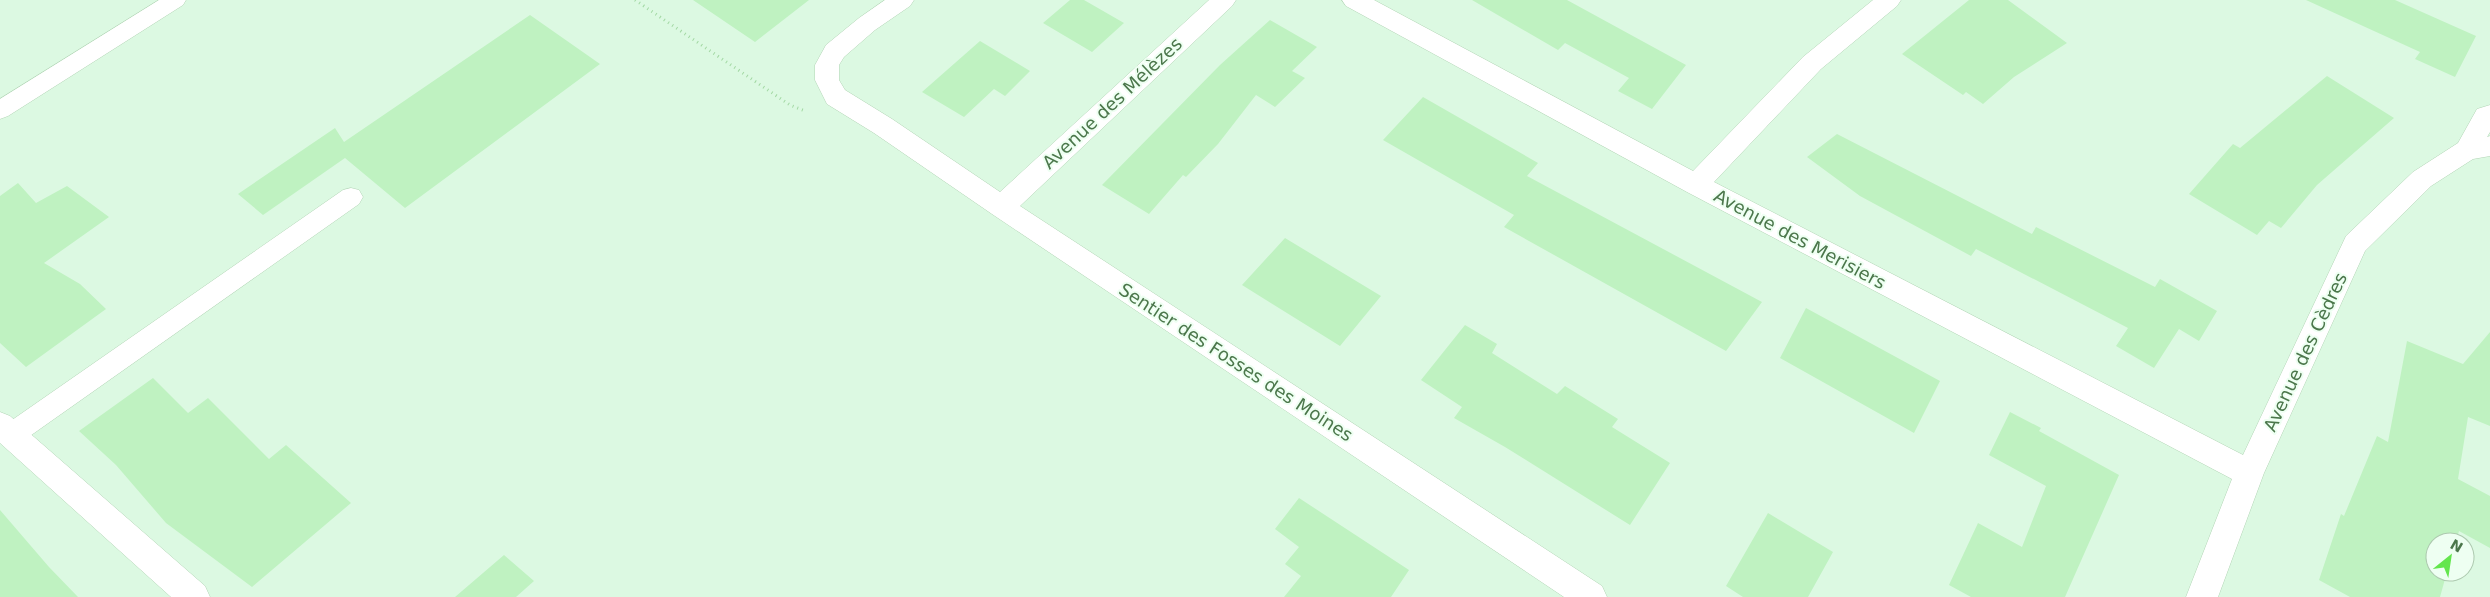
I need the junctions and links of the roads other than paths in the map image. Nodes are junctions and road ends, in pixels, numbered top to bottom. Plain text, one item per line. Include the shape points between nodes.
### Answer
1 (175, 0) edge
2 (902, 0) edge
3 (1224, 0) edge
4 (1354, 0) edge
5 (1889, 0) edge
6 (0, 110) edge
7 (2490, 115) edge
8 (2479, 148) edge
9 (1696, 185) junction
10 (351, 197) dead end
11 (1001, 206) junction
12 (6, 430) edge
13 (2249, 473) junction
14 (194, 597) edge
15 (1591, 597) edge
16 (2202, 597) edge

1 - 6 lane
2 - 11 street, Sentier des Fosses des Moines via 835,51 827,65 827,80 836,97
3 - 11 street, Avenue des Mélèzes
4 - 9 street, Avenue des Merisiers
5 - 9 street via 1812,63
7 - 8 street, Avenue des Cèdres via 2486,116
8 - 13 street, Avenue des Cèdres via 2422,179 2355,244
9 - 13 street, Avenue des Merisiers
10 - 12 lane
11 - 15 street, Sentier des Fosses des Moines
12 - 14 street
13 - 16 street, Avenue des Cèdres

